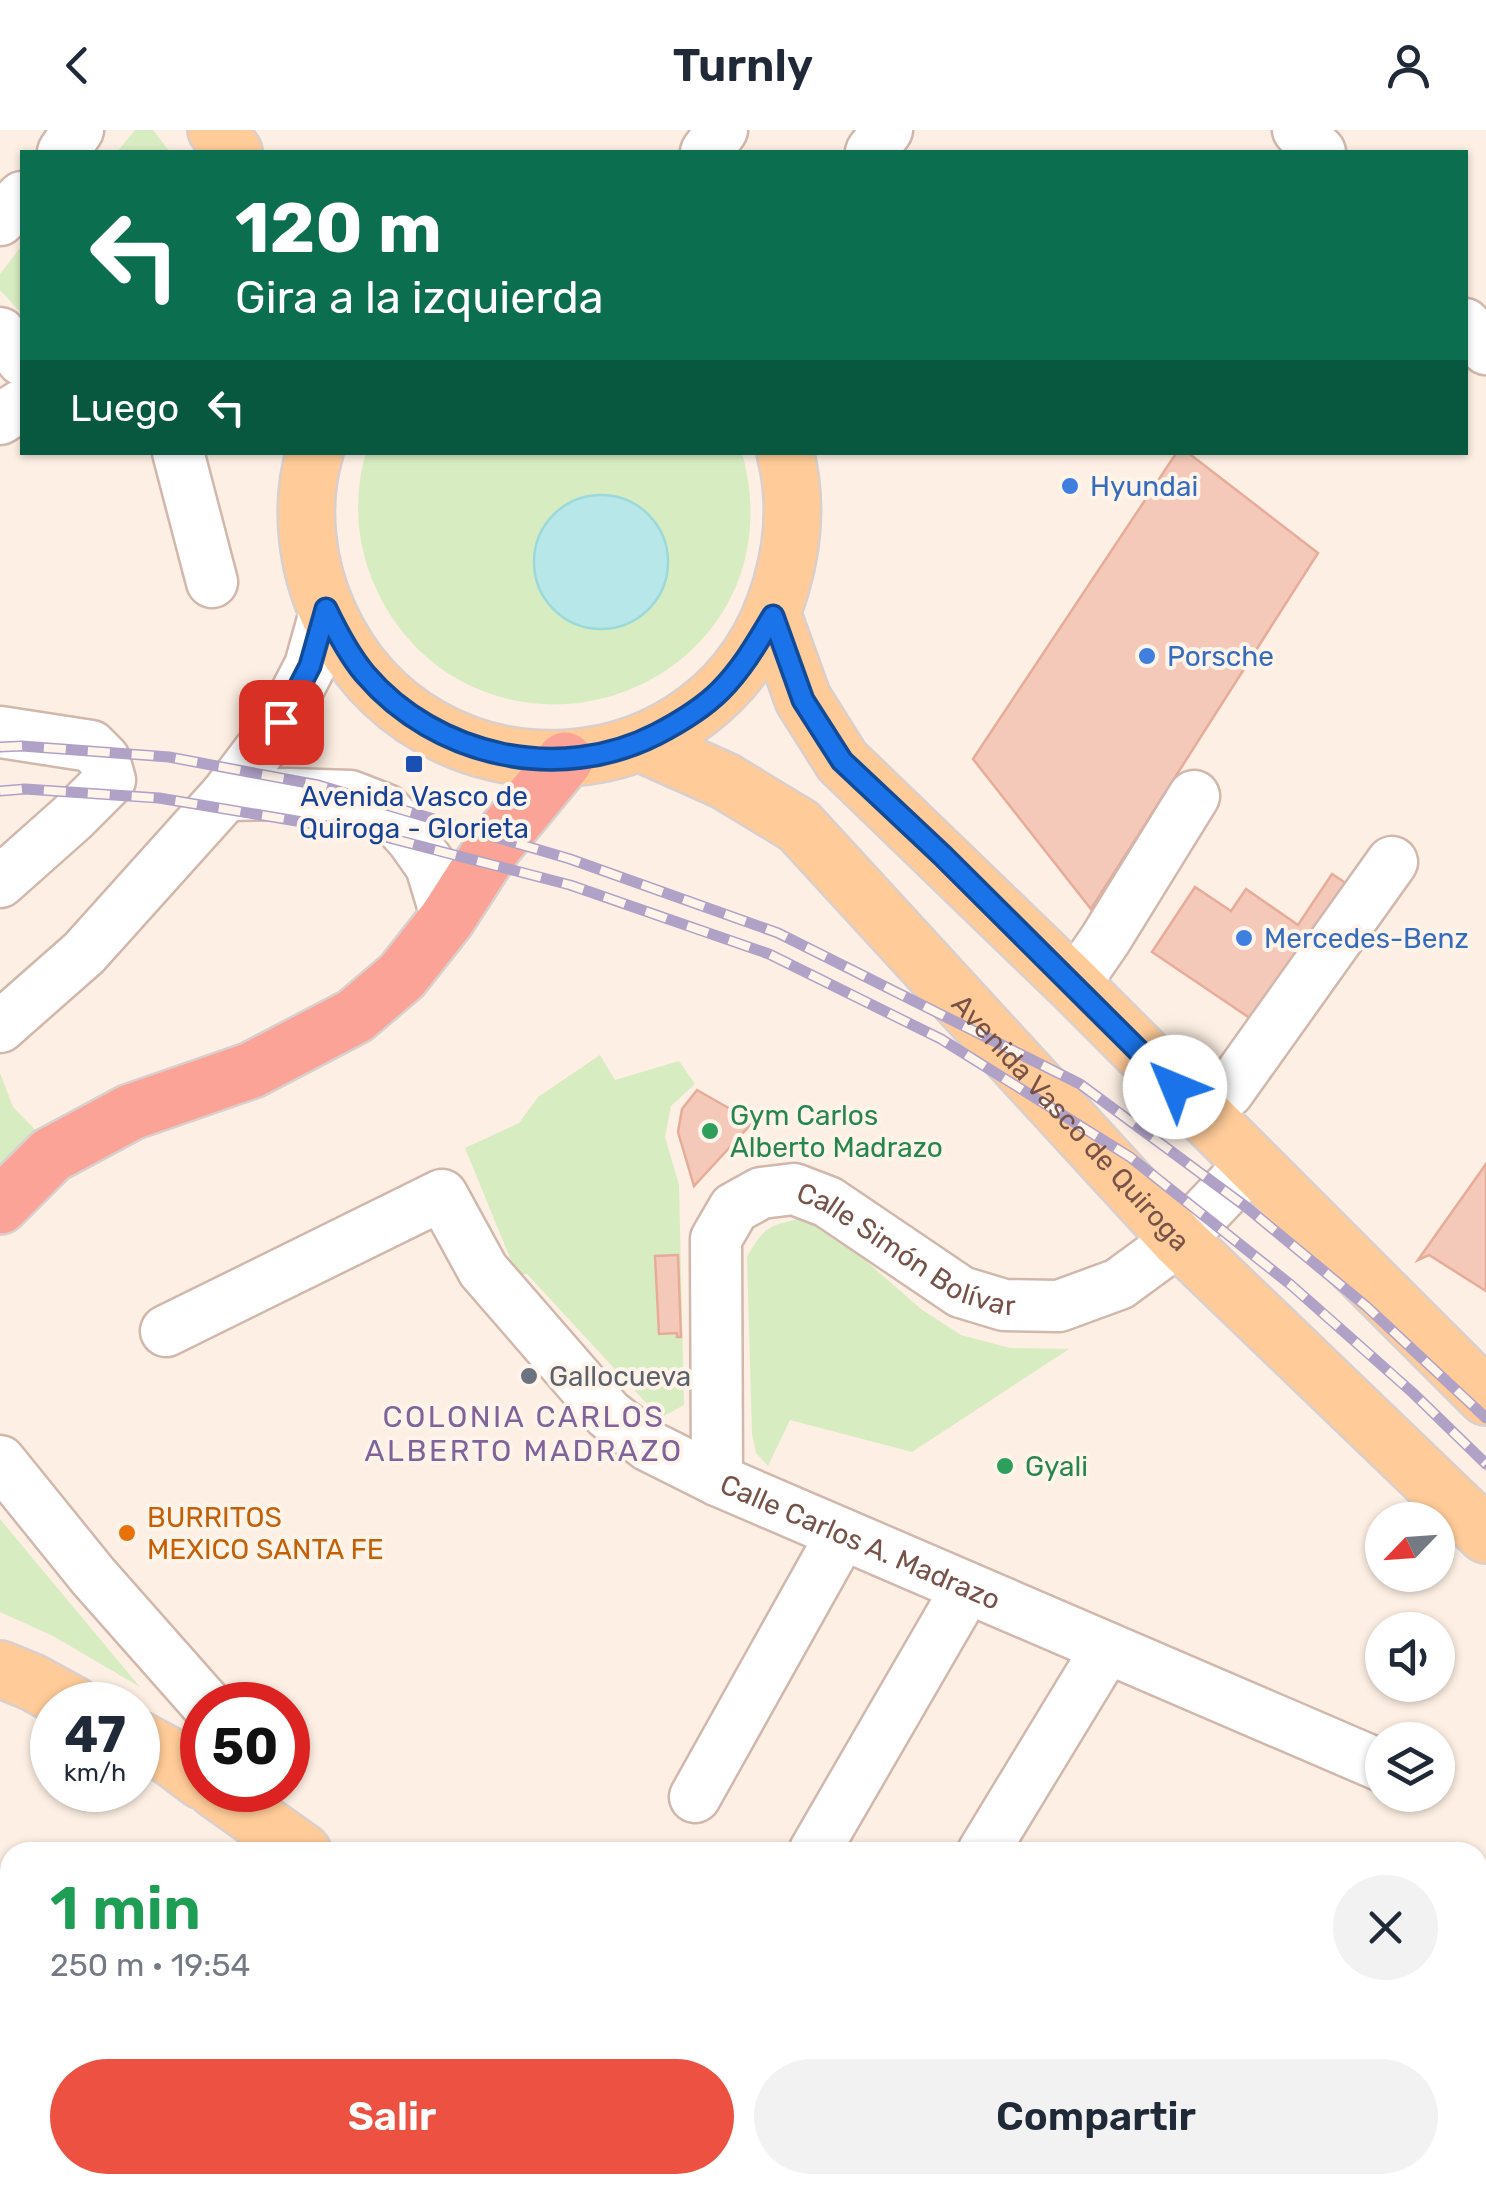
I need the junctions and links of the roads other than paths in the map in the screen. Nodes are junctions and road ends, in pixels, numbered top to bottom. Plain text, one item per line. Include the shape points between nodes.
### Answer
1 (216, 130) edge
2 (1298, 130) edge
3 (232, 150) edge
4 (1318, 150) edge
5 (20, 199) edge
6 (0, 220) edge
7 (1468, 328) edge
8 (0, 333) edge
9 (1486, 349) edge
10 (20, 358) edge
11 (179, 455) edge
12 (314, 455) edge
13 (786, 455) edge
14 (212, 582) dead end
15 (326, 609) junction
16 (773, 616) junction
17 (0, 732) edge
18 (640, 743) junction
19 (565, 760) junction
20 (226, 795) junction
21 (1194, 796) dead end
22 (1392, 862) dead end
23 (0, 882) edge
24 (447, 919) junction
25 (1074, 985) junction
26 (0, 1026) edge
27 (1228, 1092) dead end
28 (1251, 1164) junction
29 (0, 1206) edge
30 (1179, 1240) junction
31 (166, 1330) dead end
32 (1486, 1397) edge
33 (0, 1462) edge
34 (717, 1480) junction
35 (842, 1534) junction
36 (1486, 1535) edge
37 (966, 1588) junction
38 (1107, 1648) junction
39 (0, 1670) edge
40 (32, 1682) edge
41 (187, 1682) edge
42 (1365, 1759) edge
43 (695, 1798) dead end
44 (247, 1812) edge
45 (278, 1812) edge
46 (289, 1842) edge
47 (297, 1842) edge
48 (820, 1842) edge
49 (989, 1842) edge

1 - 3 main road
2 - 4 street
5 - 6 street
7 - 9 street
8 - 10 street
11 - 14 street
12 - 15 main road via 306,514
13 - 16 main road via 794,521
15 - 19 main road via 364,673 421,722 491,752
15 - 20 street via 310,666 281,722
16 - 18 main road via 718,693
16 - 25 main road via 803,700 842,761
17 - 23 street via 91,746 104,759 110,780
18 - 19 main road
18 - 30 main road, Avenida Vasco de Quiroga via 726,780 798,826
19 - 24 highway via 494,846
20 - 24 street via 350,796 386,810 431,866
20 - 26 street via 84,952
21 - 25 street
22 - 27 street
24 - 29 highway via 402,976 355,1016 252,1070 131,1112 51,1156
25 - 28 main road
28 - 30 street, Calle Simón Bolívar
28 - 32 main road
30 - 34 street, Calle Simón Bolívar via 1119,1284 1059,1306 1004,1305 961,1292 828,1202 794,1190 761,1193 734,1208 716,1239
30 - 36 main road, Avenida Vasco de Quiroga
31 - 34 street, Calle Carlos A. Madrazo via 442,1195 483,1270 608,1414 648,1446
33 - 41 street
34 - 35 street, Calle Carlos A. Madrazo
35 - 37 street, Calle Carlos A. Madrazo
35 - 43 street
37 - 38 street, Calle Carlos A. Madrazo
37 - 48 street
38 - 42 street, Calle Carlos A. Madrazo
38 - 49 street
39 - 40 main road
44 - 46 main road
45 - 47 street

